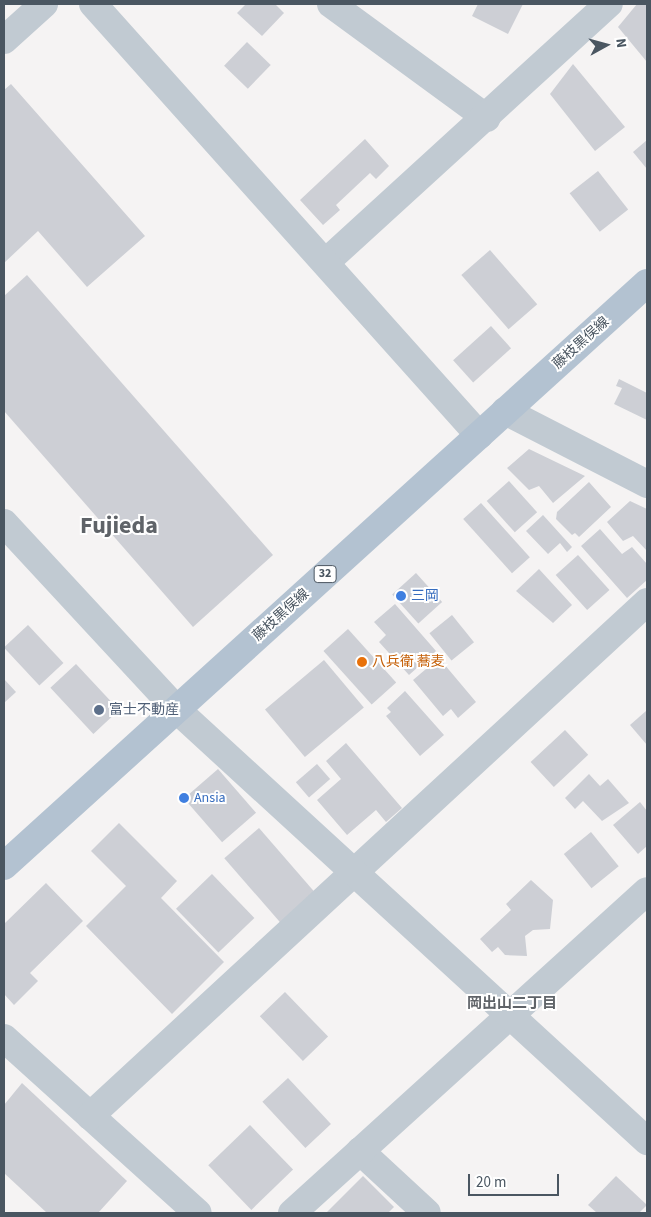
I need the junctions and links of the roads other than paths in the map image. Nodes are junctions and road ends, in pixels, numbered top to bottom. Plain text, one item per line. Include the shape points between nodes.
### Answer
1 (44, 4) edge
2 (92, 4) edge
3 (331, 4) edge
4 (609, 4) edge
5 (4, 40) edge
6 (487, 118) junction
7 (326, 262) junction
8 (647, 283) edge
9 (505, 411) junction
10 (479, 435) junction
11 (647, 484) edge
12 (4, 523) edge
13 (647, 602) edge
14 (177, 710) junction
15 (6, 859) edge
16 (352, 874) junction
17 (647, 891) edge
18 (512, 1015) junction
19 (4, 1038) edge
20 (90, 1116) junction
21 (647, 1141) edge
22 (360, 1151) junction
23 (198, 1213) edge
24 (292, 1213) edge
25 (427, 1213) edge

1 - 5 street
2 - 7 street
3 - 6 street
4 - 6 street
6 - 7 street
7 - 10 street
8 - 9 main road, 藤枝黒俣線 / 32
9 - 10 main road, 藤枝黒俣線 / 32
9 - 11 street
10 - 14 main road, 藤枝黒俣線 / 32
12 - 14 street
13 - 16 street
14 - 15 main road, 藤枝黒俣線 / 32
14 - 16 street
16 - 18 street
16 - 20 street
17 - 18 street
18 - 21 street
18 - 22 street
19 - 20 street
20 - 23 street
22 - 24 street
22 - 25 street

